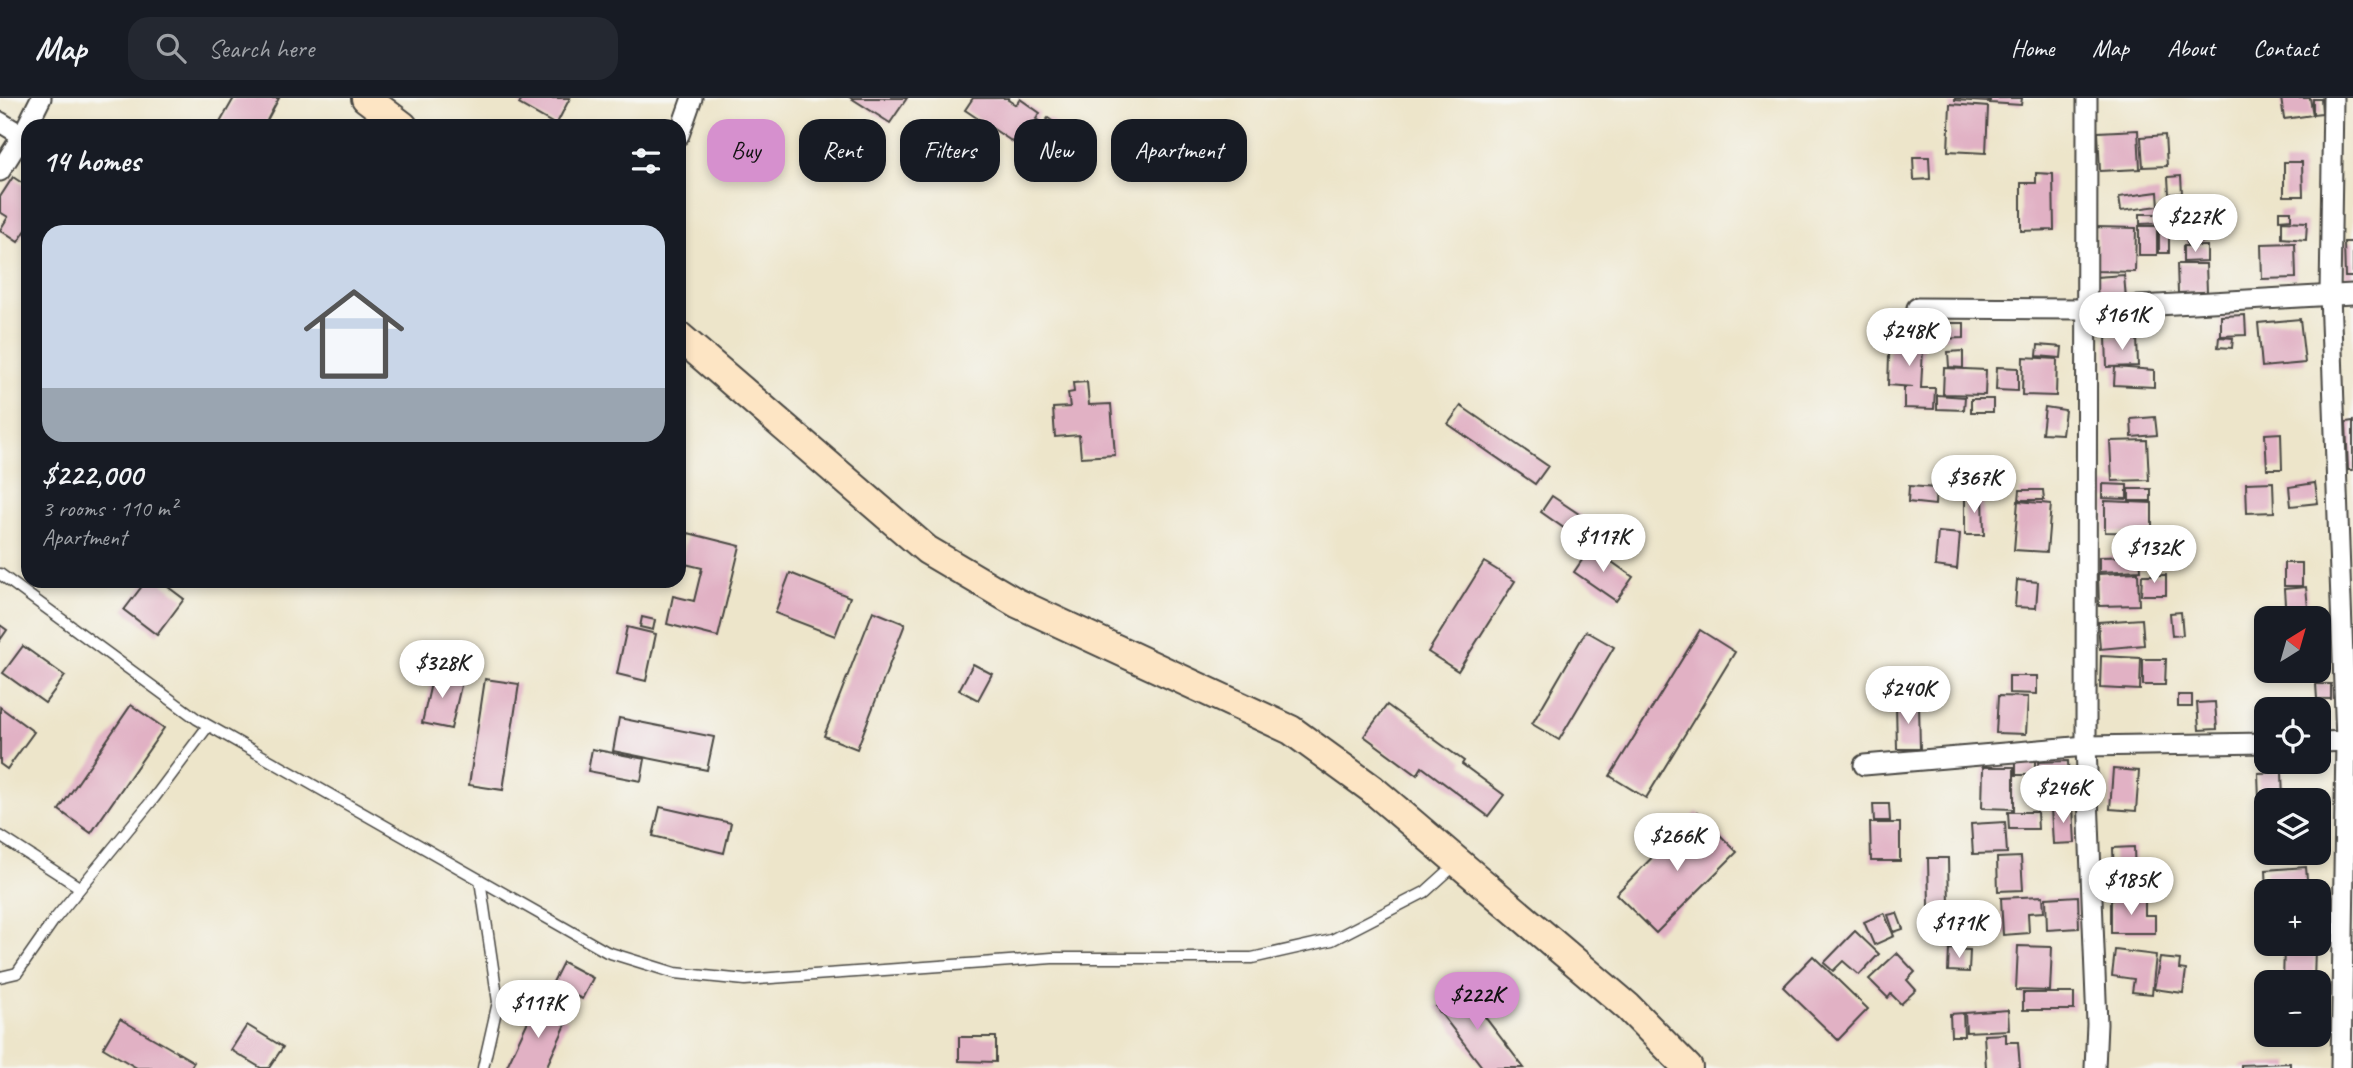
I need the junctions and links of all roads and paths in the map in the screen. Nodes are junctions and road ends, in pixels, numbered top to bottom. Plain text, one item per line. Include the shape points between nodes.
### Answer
1 (41, 98) edge
2 (366, 98) edge
3 (692, 98) edge
4 (2087, 98) edge
5 (2333, 98) edge
6 (32, 119) edge
7 (394, 119) edge
8 (685, 119) edge
9 (0, 122) edge
10 (21, 135) edge
11 (21, 142) edge
12 (0, 171) edge
13 (2353, 293) edge
14 (2330, 294) junction
15 (1917, 308) dead end
16 (2085, 309) junction
17 (686, 342) edge
18 (0, 574) edge
19 (208, 726) junction
20 (2349, 741) edge
21 (2331, 742) edge
22 (2254, 743) edge
23 (2087, 746) junction
24 (1864, 765) dead end
25 (0, 836) edge
26 (1458, 862) junction
27 (480, 880) junction
28 (79, 887) junction
29 (0, 977) edge
30 (483, 1068) edge
31 (1688, 1068) edge
32 (2095, 1068) edge
33 (2341, 1068) edge

1 - 6 street
2 - 7 street
3 - 8 street
4 - 16 street
5 - 14 street
9 - 10 street
11 - 12 street
13 - 14 street
14 - 16 street
14 - 20 street
15 - 16 street
16 - 23 street
17 - 26 street via 927,550 1017,603 1291,730 1372,789
18 - 19 lane
19 - 27 lane
19 - 28 lane
20 - 21 street
20 - 33 street
22 - 23 street
23 - 24 street
23 - 32 street
25 - 28 lane
26 - 27 lane via 1425,892 1332,940 1252,958 1052,958 745,980 675,972 607,952
26 - 31 street via 1628,1007
27 - 30 lane via 498,1002
28 - 29 lane via 17,973

